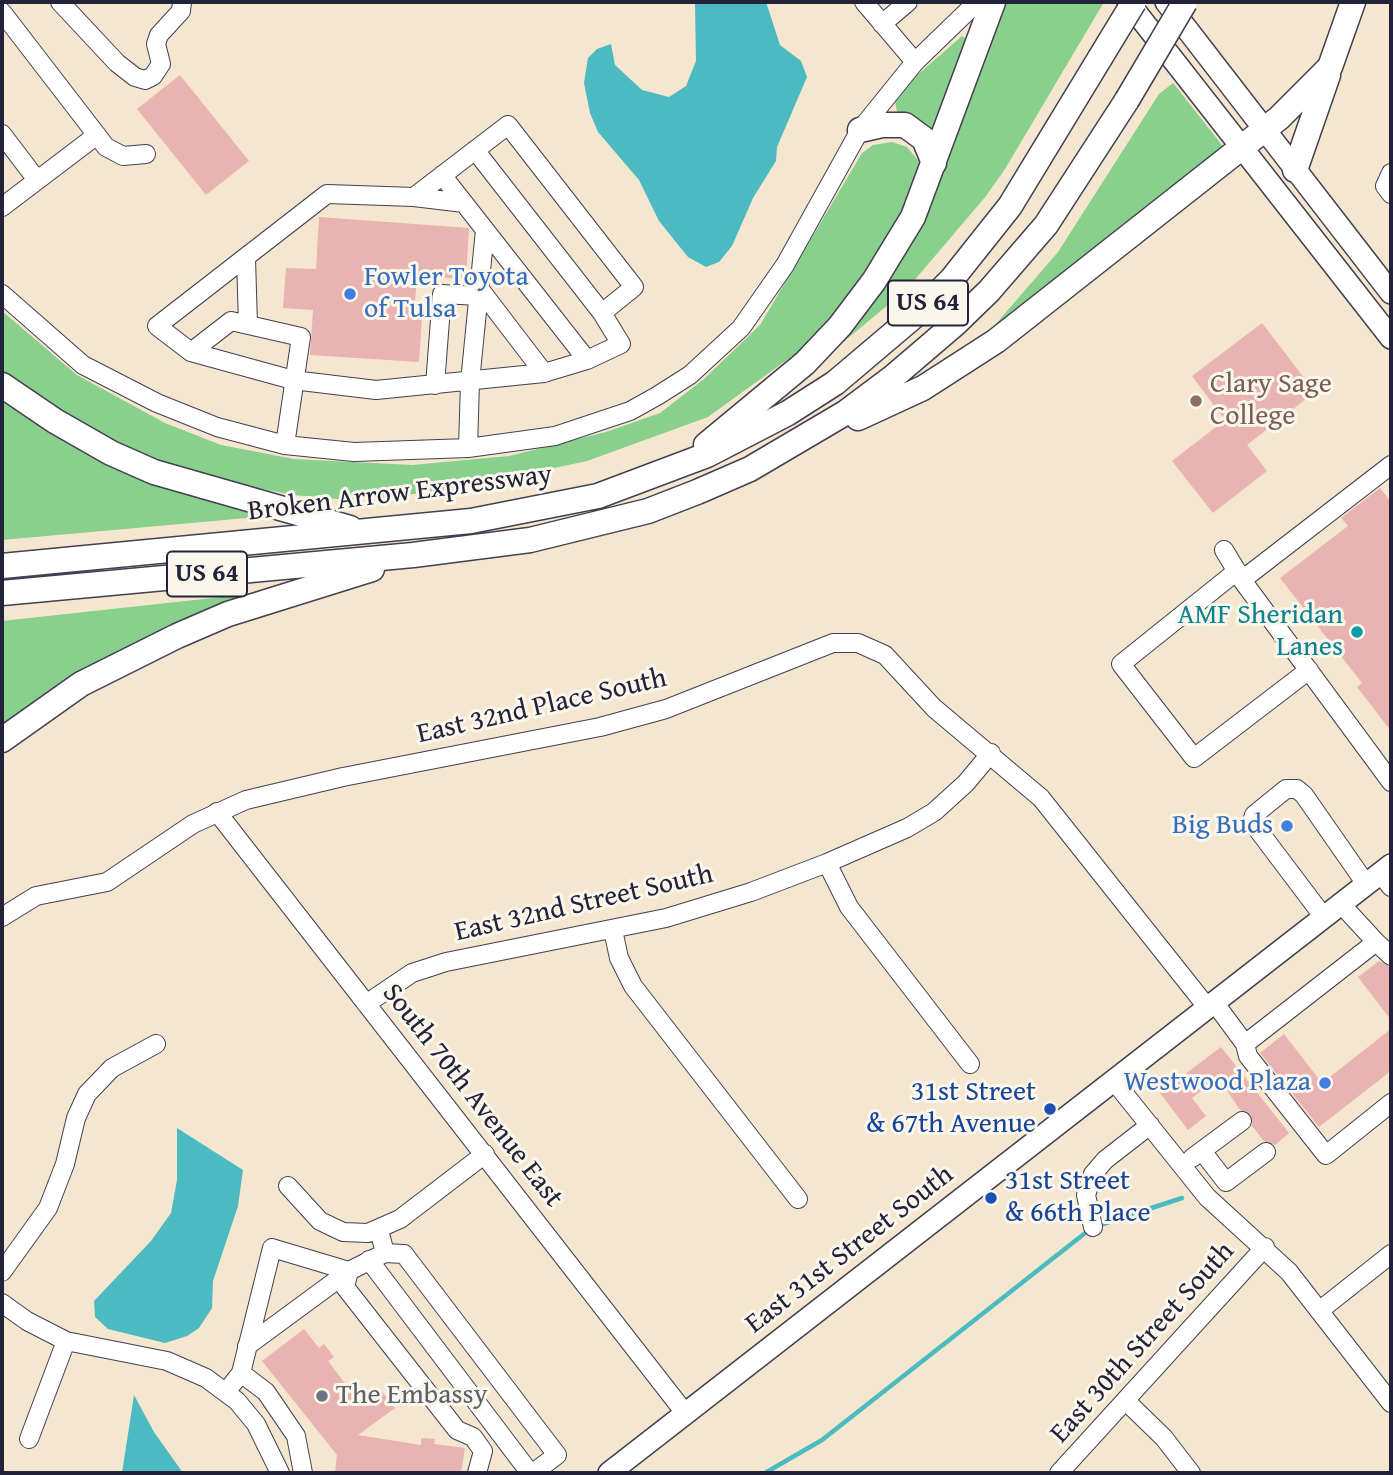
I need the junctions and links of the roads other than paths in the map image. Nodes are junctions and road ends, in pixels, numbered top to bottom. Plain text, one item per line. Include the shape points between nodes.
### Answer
1 (60, 2) edge
2 (181, 2) edge
3 (864, 2) edge
4 (908, 2) edge
5 (1128, 2) edge
6 (1134, 2) edge
7 (1166, 2) edge
8 (1185, 2) edge
9 (1353, 2) edge
10 (984, 5) edge
11 (2, 12) edge
12 (882, 24) junction
13 (915, 62) junction
14 (1330, 67) junction
15 (1265, 129) junction
16 (860, 130) junction
17 (2, 134) edge
18 (97, 135) junction
19 (1242, 147) junction
20 (475, 150) junction
21 (146, 154) dead end
22 (934, 163) junction
23 (1295, 170) junction
24 (1391, 173) edge
25 (442, 175) junction
26 (37, 180) junction
27 (1391, 194) edge
28 (414, 197) junction
29 (464, 202) junction
30 (2, 207) edge
31 (485, 230) junction
32 (246, 258) junction
33 (479, 292) junction
34 (1391, 293) edge
35 (2, 294) edge
36 (602, 313) junction
37 (248, 325) junction
38 (1391, 338) edge
39 (191, 352) junction
40 (587, 360) junction
41 (544, 373) junction
42 (293, 380) junction
43 (470, 382) junction
44 (2, 385) edge
45 (435, 385) junction
46 (285, 445) junction
47 (468, 448) junction
48 (679, 468) junction
49 (750, 469) junction
50 (1388, 474) edge
51 (360, 531) junction
52 (1224, 550) dead end
53 (413, 555) junction
54 (2, 566) edge
55 (1239, 576) junction
56 (2, 593) edge
57 (1309, 670) junction
58 (2, 740) edge
59 (991, 753) junction
60 (1391, 782) edge
61 (217, 812) junction
62 (827, 863) junction
63 (1382, 877) edge
64 (1332, 909) junction
65 (2, 916) edge
66 (613, 930) junction
67 (1376, 942) junction
68 (1391, 956) edge
69 (366, 1004) junction
70 (1211, 1005) junction
71 (156, 1044) dead end
72 (1245, 1044) junction
73 (970, 1065) dead end
74 (1114, 1081) junction
75 (1391, 1103) edge
76 (1242, 1121) dead end
77 (1150, 1125) junction
78 (1202, 1151) junction
79 (1266, 1152) dead end
80 (485, 1154) junction
81 (1181, 1167) junction
82 (288, 1186) dead end
83 (798, 1199) dead end
84 (1093, 1227) dead end
85 (379, 1230) junction
86 (1265, 1247) junction
87 (1391, 1254) edge
88 (377, 1256) junction
89 (349, 1270) junction
90 (2, 1272) edge
91 (2, 1303) edge
92 (1320, 1311) junction
93 (66, 1340) junction
94 (247, 1346) junction
95 (241, 1373) junction
96 (226, 1392) junction
97 (1126, 1401) junction
98 (1391, 1402) edge
99 (685, 1413) junction
100 (29, 1439) dead end
101 (298, 1448) junction
102 (277, 1466) edge
103 (303, 1473) edge
104 (477, 1473) edge
105 (531, 1473) edge
106 (609, 1473) edge
107 (1059, 1473) edge
108 (1191, 1473) edge

1 - 2 street via 117,63 145,80 161,64 156,44 181,11
3 - 12 street
4 - 12 street
5 - 19 main road
6 - 48 highway, Broken Arrow Expressway / US 64, bridge via 1010,206 920,312 835,383 748,435
7 - 15 main road
8 - 49 highway, Broken Arrow Expressway / US 64, bridge via 1046,225 964,316 868,397
9 - 14 highway
10 - 13 street
10 - 22 highway
11 - 18 street
12 - 13 street
13 - 16 street
14 - 15 highway
14 - 23 highway
15 - 19 highway
15 - 23 main road
16 - 22 highway via 905,125 923,139
16 - 47 street via 757,309 690,375 630,411 600,422 555,436
17 - 26 street
18 - 21 street via 106,147 123,156
18 - 26 street
19 - 38 main road
19 - 49 highway via 996,341 923,388
20 - 25 street
20 - 36 street
20 - 36 street via 508,125 601,244 634,287
22 - 48 highway via 913,217 840,326 805,363
23 - 34 main road
24 - 27 street via 1385,186
25 - 28 street
25 - 29 street
26 - 30 street
28 - 29 street
28 - 32 street via 327,194
29 - 31 street
31 - 33 street
31 - 40 street
32 - 37 street
32 - 39 street via 157,326
33 - 41 street
33 - 43 street
33 - 45 street via 442,294
35 - 46 street via 83,365 217,427
36 - 40 street via 621,344
37 - 39 street via 231,321
37 - 42 street via 301,337
39 - 42 street
40 - 41 street
41 - 43 street
42 - 45 street via 376,390
42 - 46 street
43 - 45 street
43 - 47 street
44 - 51 highway via 55,421 154,472
46 - 47 street via 354,452
48 - 51 highway, Broken Arrow Expressway / US 64 via 565,505 471,521
49 - 53 highway, Broken Arrow Expressway / US 64 via 649,511 587,528
50 - 55 street
51 - 54 highway, Broken Arrow Expressway / US 64
52 - 55 street
53 - 56 highway, Broken Arrow Expressway / US 64
53 - 58 highway via 228,614 177,636 81,684
55 - 57 street
55 - 57 street via 1121,664 1194,758
57 - 60 street
59 - 61 street, East 32nd Place South via 934,708 873,648 833,643 639,717 281,790
59 - 62 street, East 32nd Street South via 934,812
59 - 70 street via 1041,797
61 - 65 street, East 32nd Place South via 107,881 36,896
61 - 69 street, South 70th Avenue East
62 - 66 street, East 32nd Street South via 707,906
62 - 73 street via 849,907
63 - 64 main road, East 31st Street South
63 - 64 street via 1304,795 1286,789 1254,815 1252,822
64 - 67 street
64 - 70 main road, East 31st Street South
66 - 69 street, East 32nd Street South via 446,962 412,973
66 - 83 street via 619,958 633,986
67 - 68 street
67 - 72 street
69 - 80 street, South 70th Avenue East
70 - 72 street
70 - 74 main road, East 31st Street South
71 - 90 street via 112,1068 87,1094 48,1208
72 - 75 street via 1248,1056 1326,1155
74 - 77 street
74 - 99 main road, East 31st Street South
76 - 78 street
77 - 81 street
77 - 84 street via 1093,1174 1086,1195
78 - 79 street via 1226,1182
78 - 81 street
80 - 85 street via 401,1219
80 - 99 street, South 70th Avenue East
81 - 86 street via 1217,1208
82 - 85 street via 313,1216 331,1228 355,1234
85 - 88 street
86 - 92 street
86 - 97 street, East 30th Street South
87 - 92 street
88 - 89 street
88 - 105 street
88 - 105 street via 404,1254 557,1455
89 - 94 street
89 - 94 street via 272,1248
89 - 104 street via 345,1287 457,1430 473,1437 483,1451
91 - 93 street
92 - 98 street
93 - 96 street via 180,1366
93 - 100 street
94 - 95 street
95 - 96 street
95 - 101 street via 266,1392 296,1436
96 - 102 street via 256,1424
97 - 107 street, East 30th Street South
97 - 108 street
99 - 106 main road, East 31st Street South
101 - 102 street
101 - 103 street

